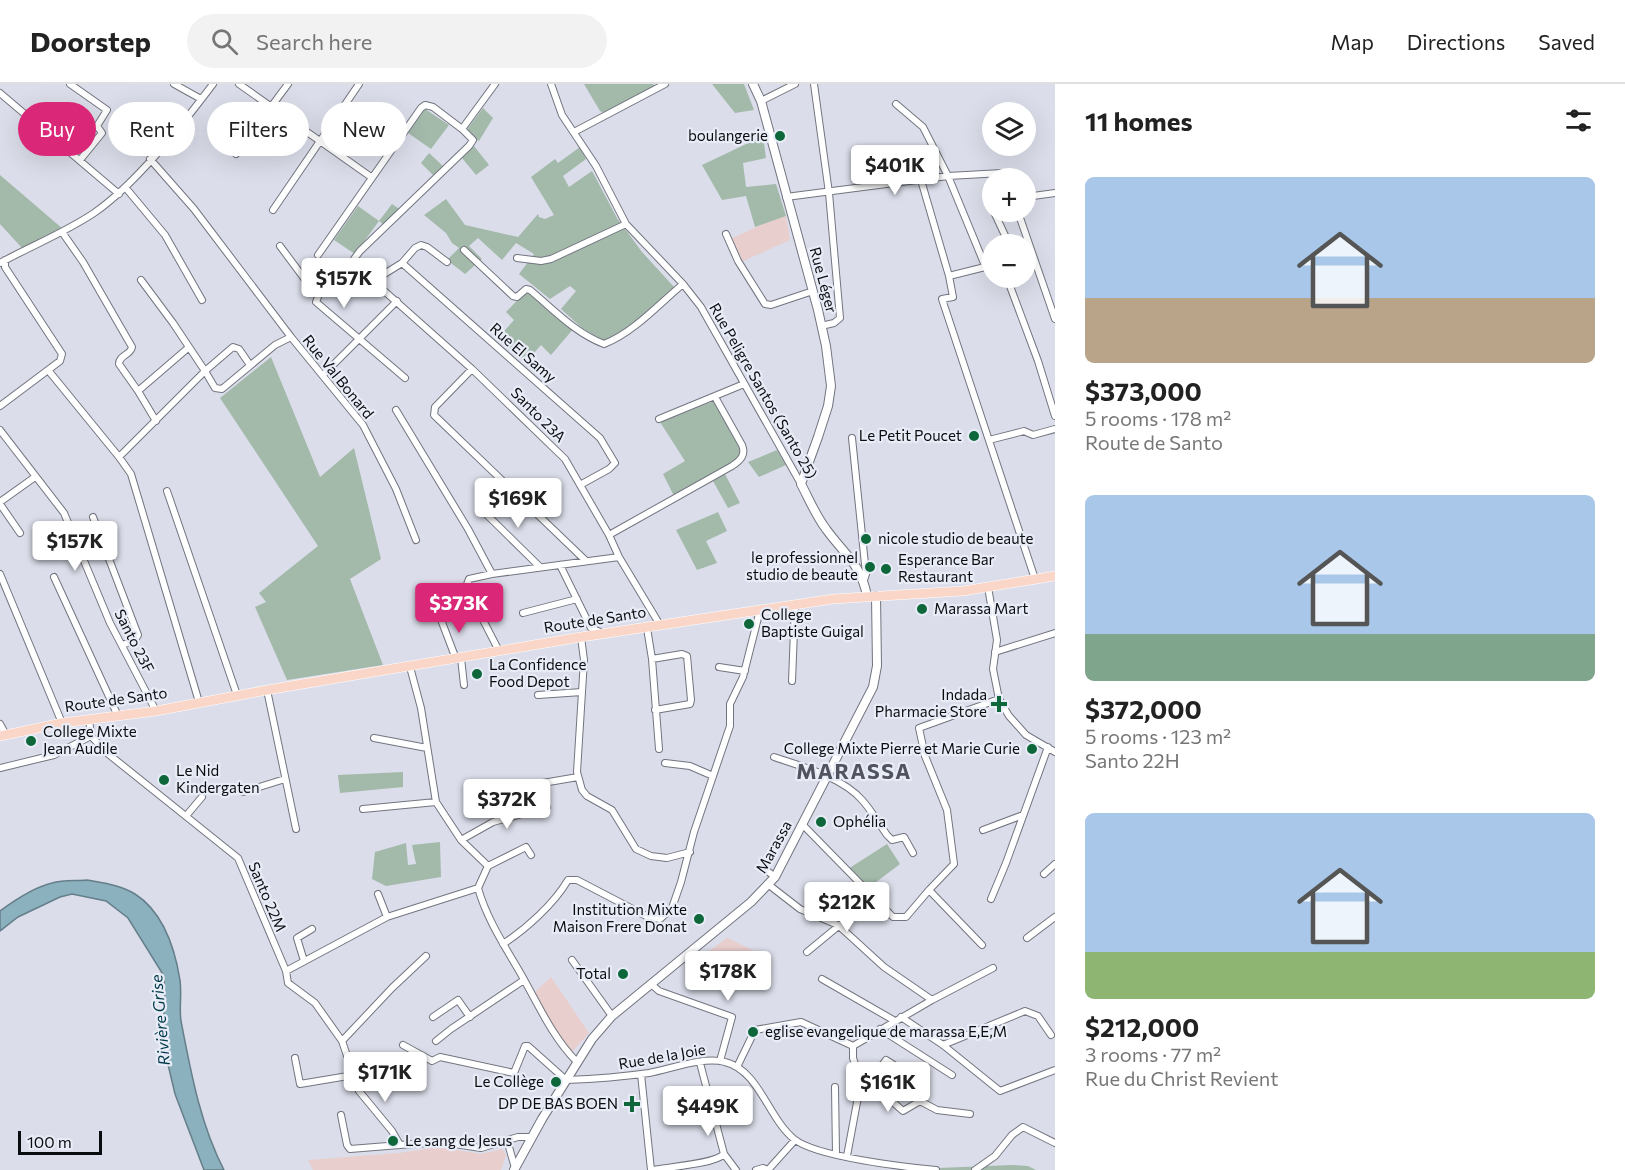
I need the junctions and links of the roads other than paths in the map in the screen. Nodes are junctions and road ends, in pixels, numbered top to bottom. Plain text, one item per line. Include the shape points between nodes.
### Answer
1 (70, 84) edge
2 (174, 84) edge
3 (213, 84) edge
4 (239, 84) edge
5 (288, 84) edge
6 (359, 84) edge
7 (495, 84) edge
8 (551, 84) edge
9 (665, 84) edge
10 (753, 84) edge
11 (795, 84) edge
12 (814, 84) edge
13 (0, 93) edge
14 (201, 99) junction
15 (761, 101) junction
16 (266, 102) edge
17 (276, 102) edge
18 (347, 102) edge
19 (896, 104) dead end
20 (462, 129) junction
21 (309, 132) edge
22 (574, 132) junction
23 (321, 141) joint
24 (342, 156) edge
25 (150, 159) junction
26 (80, 160) junction
27 (948, 176) junction
28 (982, 176) edge
29 (371, 177) junction
30 (921, 180) junction
31 (124, 187) junction
32 (829, 192) junction
33 (1055, 193) edge
34 (119, 194) junction
35 (1036, 196) edge
36 (786, 197) junction
37 (273, 210) dead end
38 (626, 224) junction
39 (62, 232) junction
40 (726, 234) dead end
41 (280, 246) dead end
42 (464, 250) dead end
43 (318, 255) dead end
44 (517, 258) dead end
45 (982, 258) edge
46 (2, 262) edge
47 (447, 262) dead end
48 (402, 263) junction
49 (982, 269) edge
50 (1036, 269) edge
51 (949, 276) junction
52 (141, 280) dead end
53 (373, 281) junction
54 (683, 284) junction
55 (1011, 288) edge
56 (813, 291) junction
57 (202, 300) dead end
58 (1052, 300) edge
59 (397, 301) junction
60 (1055, 319) edge
61 (821, 326) junction
62 (291, 337) junction
63 (361, 339) junction
64 (188, 348) junction
65 (250, 366) junction
66 (472, 369) junction
67 (48, 370) junction
68 (205, 371) junction
69 (323, 375) junction
70 (405, 378) dead end
71 (744, 384) junction
72 (138, 391) junction
73 (715, 397) junction
74 (0, 406) edge
75 (396, 410) dead end
76 (1055, 416) edge
77 (659, 419) dead end
78 (156, 422) junction
79 (1055, 429) edge
80 (0, 430) edge
81 (852, 438) dead end
82 (989, 440) junction
83 (119, 457) junction
84 (35, 477) junction
85 (801, 484) junction
86 (580, 485) junction
87 (167, 491) dead end
88 (0, 503) edge
89 (480, 508) dead end
90 (93, 517) dead end
91 (20, 533) dead end
92 (609, 534) junction
93 (416, 540) dead end
94 (619, 557) junction
95 (585, 560) junction
96 (560, 565) junction
97 (540, 567) junction
98 (492, 573) junction
99 (0, 574) edge
100 (1055, 576) edge
101 (54, 577) dead end
102 (1035, 579) junction
103 (864, 580) junction
104 (988, 587) junction
105 (872, 596) junction
106 (577, 599) junction
107 (795, 605) junction
108 (760, 610) junction
109 (523, 613) dead end
110 (440, 617) dead end
111 (660, 625) junction
112 (647, 628) junction
113 (1055, 633) edge
114 (609, 634) junction
115 (581, 637) junction
116 (123, 645) junction
117 (499, 651) junction
118 (995, 652) junction
119 (459, 658) junction
120 (652, 659) junction
121 (410, 667) junction
122 (719, 667) dead end
123 (745, 671) junction
124 (792, 681) dead end
125 (464, 685) dead end
126 (267, 690) junction
127 (582, 692) junction
128 (237, 695) junction
129 (538, 695) dead end
130 (999, 699) junction
131 (199, 702) junction
132 (655, 710) junction
133 (156, 711) junction
134 (118, 716) junction
135 (89, 719) junction
136 (62, 723) junction
137 (0, 724) edge
138 (3, 735) edge
139 (91, 736) junction
140 (374, 738) dead end
141 (1048, 747) junction
142 (427, 748) junction
143 (659, 749) dead end
144 (1055, 752) edge
145 (774, 757) dead end
146 (665, 763) dead end
147 (0, 768) edge
148 (827, 775) junction
149 (713, 776) junction
150 (578, 777) junction
151 (285, 779) junction
152 (531, 785) dead end
153 (243, 792) dead end
154 (202, 797) dead end
155 (436, 802) junction
156 (547, 807) dead end
157 (363, 809) dead end
158 (1023, 815) junction
159 (186, 816) junction
160 (802, 824) junction
161 (296, 829) dead end
162 (983, 830) dead end
163 (461, 840) junction
164 (690, 852) junction
165 (913, 853) dead end
166 (531, 855) dead end
167 (1055, 864) edge
168 (488, 866) junction
169 (766, 870) dead end
170 (1044, 874) dead end
171 (775, 877) junction
172 (769, 885) junction
173 (478, 888) junction
174 (928, 890) junction
175 (378, 894) dead end
176 (874, 896) junction
177 (991, 899) dead end
178 (387, 916) junction
179 (1055, 917) edge
180 (838, 925) junction
181 (312, 929) dead end
182 (1027, 938) dead end
183 (503, 944) junction
184 (982, 945) dead end
185 (807, 952) dead end
186 (426, 956) dead end
187 (572, 960) dead end
188 (304, 961) junction
189 (993, 968) dead end
190 (286, 971) junction
191 (524, 980) junction
192 (822, 980) dead end
193 (651, 984) junction
194 (932, 1000) junction
195 (612, 1016) junction
196 (433, 1017) dead end
197 (470, 1017) junction
198 (902, 1017) junction
199 (895, 1021) junction
200 (880, 1029) junction
201 (1051, 1035) dead end
202 (342, 1041) junction
203 (436, 1041) dead end
204 (403, 1045) dead end
205 (944, 1045) junction
206 (853, 1046) junction
207 (294, 1058) dead end
208 (720, 1061) junction
209 (578, 1062) junction
210 (700, 1063) junction
211 (737, 1066) junction
212 (1055, 1070) edge
213 (905, 1072) dead end
214 (641, 1074) junction
215 (354, 1075) junction
216 (952, 1075) dead end
217 (566, 1080) junction
218 (869, 1081) junction
219 (835, 1087) dead end
220 (970, 1114) dead end
221 (341, 1115) dead end
222 (532, 1137) junction
223 (507, 1140) junction
224 (795, 1140) junction
225 (1055, 1143) edge
226 (400, 1145) junction
227 (724, 1154) junction
228 (836, 1154) junction
229 (847, 1156) junction
230 (514, 1169) edge
231 (652, 1170) edge
232 (736, 1170) edge
233 (756, 1170) edge
234 (768, 1170) edge
235 (936, 1170) edge
236 (975, 1170) edge

1 - 26 street via 107,110 97,126 102,133
2 - 14 street
3 - 14 street
4 - 16 street
5 - 17 street
6 - 18 street
7 - 20 street
8 - 22 street, Rue Peligre Santos (Santo 25) via 562,115
9 - 22 street
10 - 15 main road, Rue Léger
11 - 15 street
12 - 32 street
13 - 26 street
14 - 25 street
15 - 36 main road, Rue Léger
19 - 27 street via 923,127
20 - 29 street via 433,106 425,105
20 - 53 street, Santo 23A via 472,138 469,146 354,259
21 - 23 street
22 - 38 street, Rue Peligre Santos (Santo 25) via 597,166
23 - 37 street
24 - 29 street
25 - 31 street
25 - 62 street, Rue Val Bonard via 194,209
26 - 34 street
27 - 28 street
27 - 30 street
27 - 45 street
29 - 43 street
30 - 32 street
30 - 51 street
31 - 34 street
31 - 57 street via 165,235
32 - 36 street
32 - 61 street via 840,318
33 - 35 street
34 - 39 street
36 - 56 main road, Rue Léger
38 - 44 street via 551,259
38 - 54 street, Rue Peligre Santos (Santo 25)
39 - 46 street
39 - 72 street via 132,347 119,364
40 - 56 street via 765,304
41 - 63 street via 318,297 316,302
42 - 54 street via 513,296 530,290 556,314 604,344 635,325
46 - 67 street via 62,354 60,361
47 - 48 street via 421,245
48 - 53 street
48 - 86 street, Rue El Samy via 600,438 615,463
49 - 51 street
50 - 58 street
51 - 82 street via 953,297 942,299
52 - 64 street
53 - 59 street, Santo 23A
54 - 71 street, Rue Peligre Santos (Santo 25) via 716,332
55 - 76 street
56 - 61 main road, Rue Léger
58 - 60 street
59 - 63 street
59 - 66 street, Santo 23A
61 - 85 main road, Rue Léger via 831,386
62 - 65 street via 274,345
62 - 69 street, Rue Val Bonard
63 - 69 street
63 - 70 street
64 - 68 street
64 - 72 street
65 - 68 street via 218,390
65 - 68 street via 233,347
66 - 86 street, Santo 23A via 565,459
66 - 95 street via 435,407 434,415
67 - 74 street
67 - 83 street
68 - 78 street
69 - 93 street, Rue Val Bonard via 363,425 396,489
71 - 73 street
71 - 85 street, Rue Peligre Santos (Santo 25)
72 - 78 street
73 - 77 street
73 - 92 street via 742,445 743,457
75 - 98 street
78 - 83 street
79 - 82 street via 1033,435 1024,431
80 - 84 street, Santo 23F
81 - 103 street
82 - 102 street
83 - 131 street via 131,474
84 - 88 street
84 - 116 street, Santo 23F via 64,513
85 - 103 main road, Rue Peligre Santos (Santo 25) via 825,529 850,556
86 - 92 street, Santo 23A
87 - 128 street
88 - 91 street
89 - 97 street
90 - 116 street via 138,635
92 - 94 street, Santo 23A
94 - 95 street
94 - 111 street, Santo 23A
95 - 96 street
96 - 97 street
96 - 106 street
97 - 98 street
98 - 117 street via 470,579 466,587
99 - 136 street
100 - 102 main road, Route de Santo
101 - 134 street
102 - 104 main road, Route de Santo
103 - 105 main road, Rue Peligre Santos (Santo 25)
104 - 105 main road, Route de Santo
104 - 118 street via 997,640
105 - 107 main road, Route de Santo
105 - 148 main road, Marassa via 877,674
106 - 109 street
106 - 114 street via 591,628
107 - 108 main road, Route de Santo
107 - 124 street
108 - 111 main road, Route de Santo
108 - 123 street
110 - 119 street
111 - 112 main road, Route de Santo
112 - 114 main road, Route de Santo
112 - 120 street
113 - 118 street
114 - 115 main road, Route de Santo
115 - 117 main road, Route de Santo
115 - 127 street
116 - 133 street, Santo 23F
117 - 119 main road, Route de Santo
118 - 130 street via 993,669
119 - 121 main road, Route de Santo
119 - 125 street
120 - 132 street
120 - 132 street via 687,656 691,700 684,706
121 - 126 main road, Route de Santo
121 - 142 street
122 - 123 street
123 - 149 street via 730,704 729,726
126 - 128 main road, Route de Santo
126 - 151 street
127 - 129 street
127 - 150 street
128 - 131 main road, Route de Santo
130 - 141 street via 1026,735
130 - 174 street via 919,729 925,756 947,810 954,864
131 - 133 main road, Route de Santo
132 - 143 street
133 - 134 main road, Route de Santo
134 - 135 main road, Route de Santo
135 - 136 main road, Route de Santo
135 - 139 street
136 - 138 main road, Route de Santo
137 - 138 street
139 - 147 street via 54,755
139 - 159 street, Santo 22M
140 - 142 street
141 - 144 street
141 - 158 street
142 - 155 street
145 - 148 street
146 - 149 street via 690,766
148 - 160 main road, Marassa
148 - 165 street via 862,799 892,840 904,837
149 - 164 street
150 - 152 street
150 - 164 street via 586,795 612,810 636,849 667,858
151 - 153 street
151 - 161 street
154 - 159 street
155 - 157 street
155 - 163 street
156 - 163 street via 493,822
158 - 162 street
158 - 177 street
159 - 190 street, Santo 22M via 238,858
160 - 171 main road, Marassa
160 - 176 street
163 - 168 street
164 - 183 street via 672,908 660,919 648,917 576,880 568,880 559,895
166 - 168 street via 526,848
167 - 170 street
168 - 173 street
169 - 171 street
171 - 172 main road, Marassa
172 - 180 street via 800,909
172 - 193 main road, Marassa
173 - 178 street
173 - 183 street
174 - 176 street via 906,917 893,917
174 - 184 street
175 - 178 street
176 - 180 street
178 - 188 street
179 - 182 street
180 - 185 street
180 - 194 street via 884,967
181 - 188 street via 297,938
183 - 191 street
186 - 202 street
187 - 195 street
188 - 190 street
189 - 194 street
190 - 202 street, Santo 22M via 288,983 315,1003
191 - 197 street
191 - 209 street via 560,1044
192 - 199 street
193 - 195 main road, Marassa
193 - 208 street via 659,991 732,1017
194 - 198 street
195 - 209 main road, Marassa
196 - 197 street via 458,1000
197 - 203 street
198 - 199 street
198 - 205 street
199 - 200 street
200 - 206 street
200 - 216 street
201 - 205 street via 1038,1016 1025,1011
202 - 215 street, Santo 22M
204 - 217 street via 432,1061 440,1058 514,1073 528,1046
205 - 212 street via 1000,1090
206 - 211 street via 801,1022 755,1030
206 - 218 street via 857,1070
207 - 215 street via 300,1084
208 - 210 street, Rue de la Joie
208 - 211 street, Rue de la Joie
209 - 217 main road, Marassa
210 - 214 street, Rue de la Joie
210 - 227 street
211 - 224 street via 750,1077
213 - 218 street via 886,1060
214 - 217 street, Rue de la Joie
214 - 231 street
215 - 226 street, Santo 22M via 359,1091
217 - 222 main road, Marassa
218 - 220 street via 903,1111 920,1101 937,1110
218 - 229 street via 858,1097
219 - 228 street
221 - 226 street via 350,1149
222 - 223 street
222 - 230 main road, Marassa
223 - 226 street via 481,1148 442,1142
223 - 230 street
224 - 228 street
224 - 234 street
225 - 236 street via 1023,1127
227 - 231 street via 708,1162
227 - 232 street
228 - 229 street
229 - 235 street
233 - 234 street

